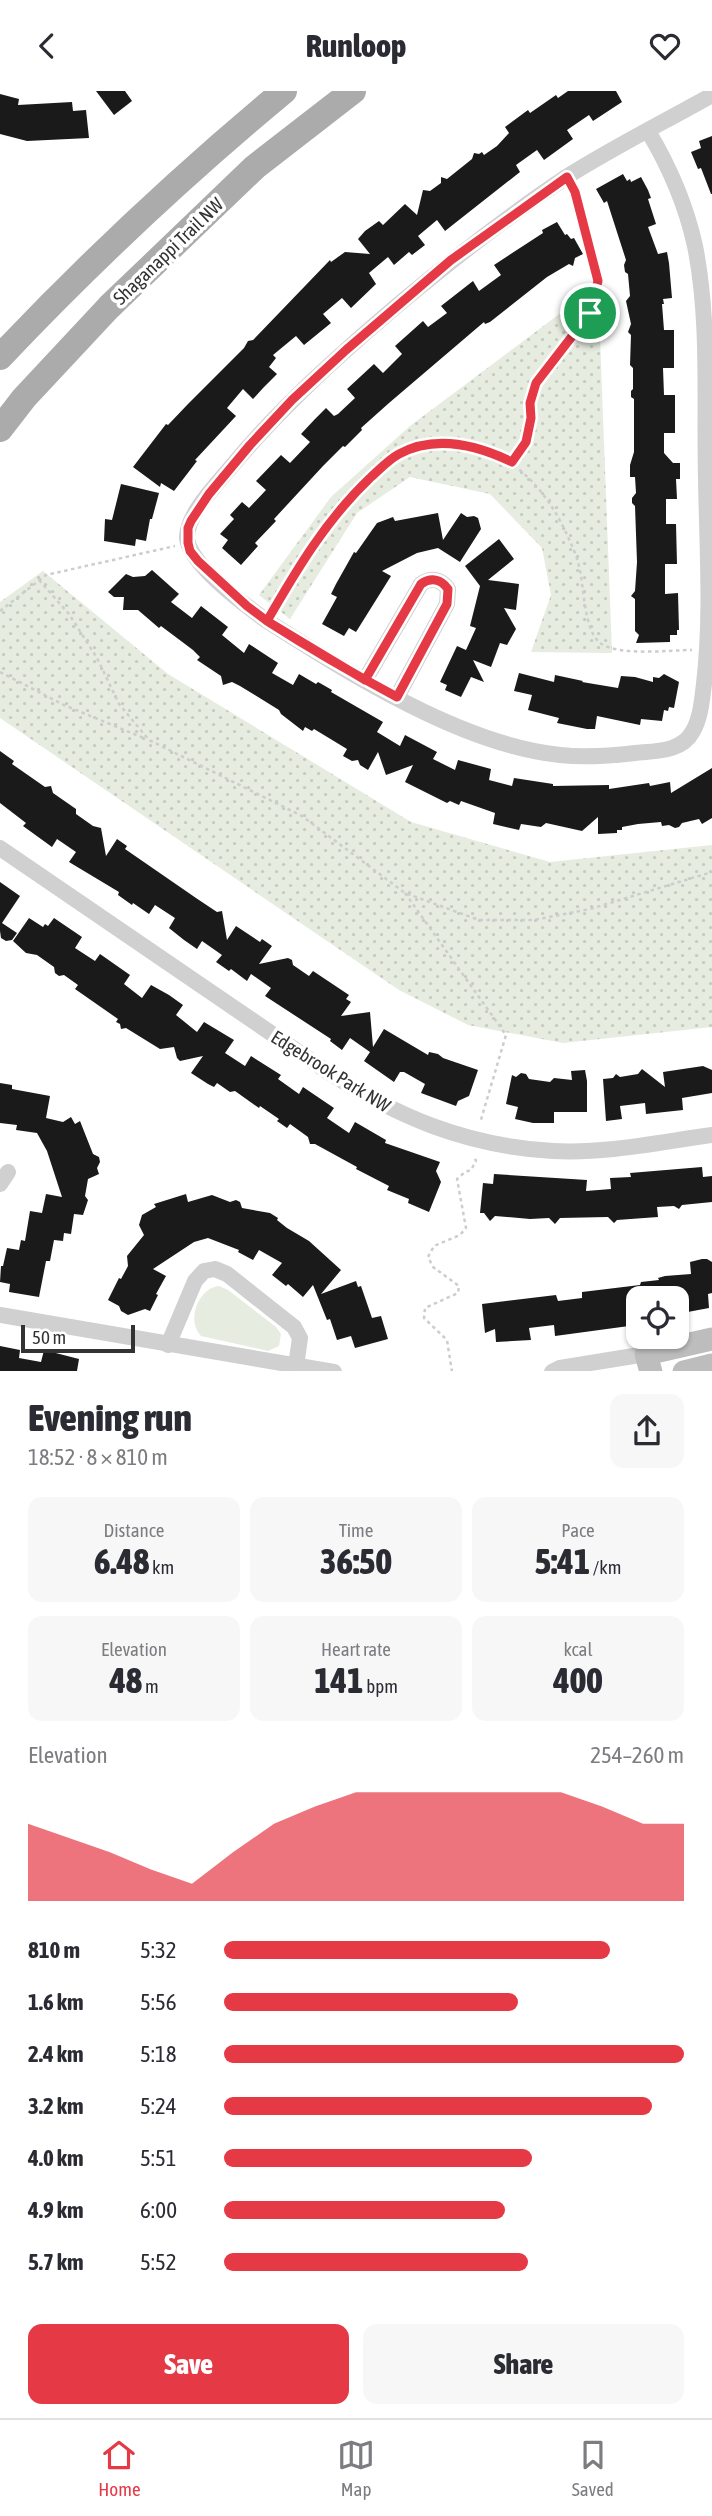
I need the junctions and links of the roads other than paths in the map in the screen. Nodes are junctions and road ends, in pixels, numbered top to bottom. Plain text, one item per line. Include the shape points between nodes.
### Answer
1 (284, 91) edge
2 (353, 91) edge
3 (712, 95) edge
4 (648, 131) junction
5 (0, 357) edge
6 (0, 429) edge
7 (365, 680) junction
8 (397, 697) junction
9 (0, 848) edge
10 (712, 1135) edge
11 (0, 1315) edge
12 (712, 1339) edge
13 (689, 1344) edge
14 (169, 1345) junction
15 (674, 1349) edge
16 (678, 1349) edge
17 (649, 1363) edge
18 (712, 1365) edge
19 (296, 1366) junction
20 (334, 1371) edge
21 (552, 1371) edge
22 (683, 1371) edge

1 - 5 main road via 69,284
2 - 6 main road, Shaganappi Trail NW via 255,167 108,307
3 - 4 street
4 - 7 street via 567,177 451,260 374,325 292,400 191,521 190,551 247,606
4 - 8 street via 684,207 695,245 703,312 709,645 695,727 681,744 668,750 594,757 559,755 482,737
7 - 8 street
7 - 8 street via 421,584 441,582 448,589 447,604
9 - 10 street, Edgebrook Park NW via 363,1095 474,1146 595,1150
11 - 14 street
12 - 13 street
14 - 19 street
14 - 19 street via 195,1282 204,1271 215,1269 294,1327 300,1338
15 - 17 street
16 - 22 street
17 - 21 street
18 - 22 street
19 - 20 street

